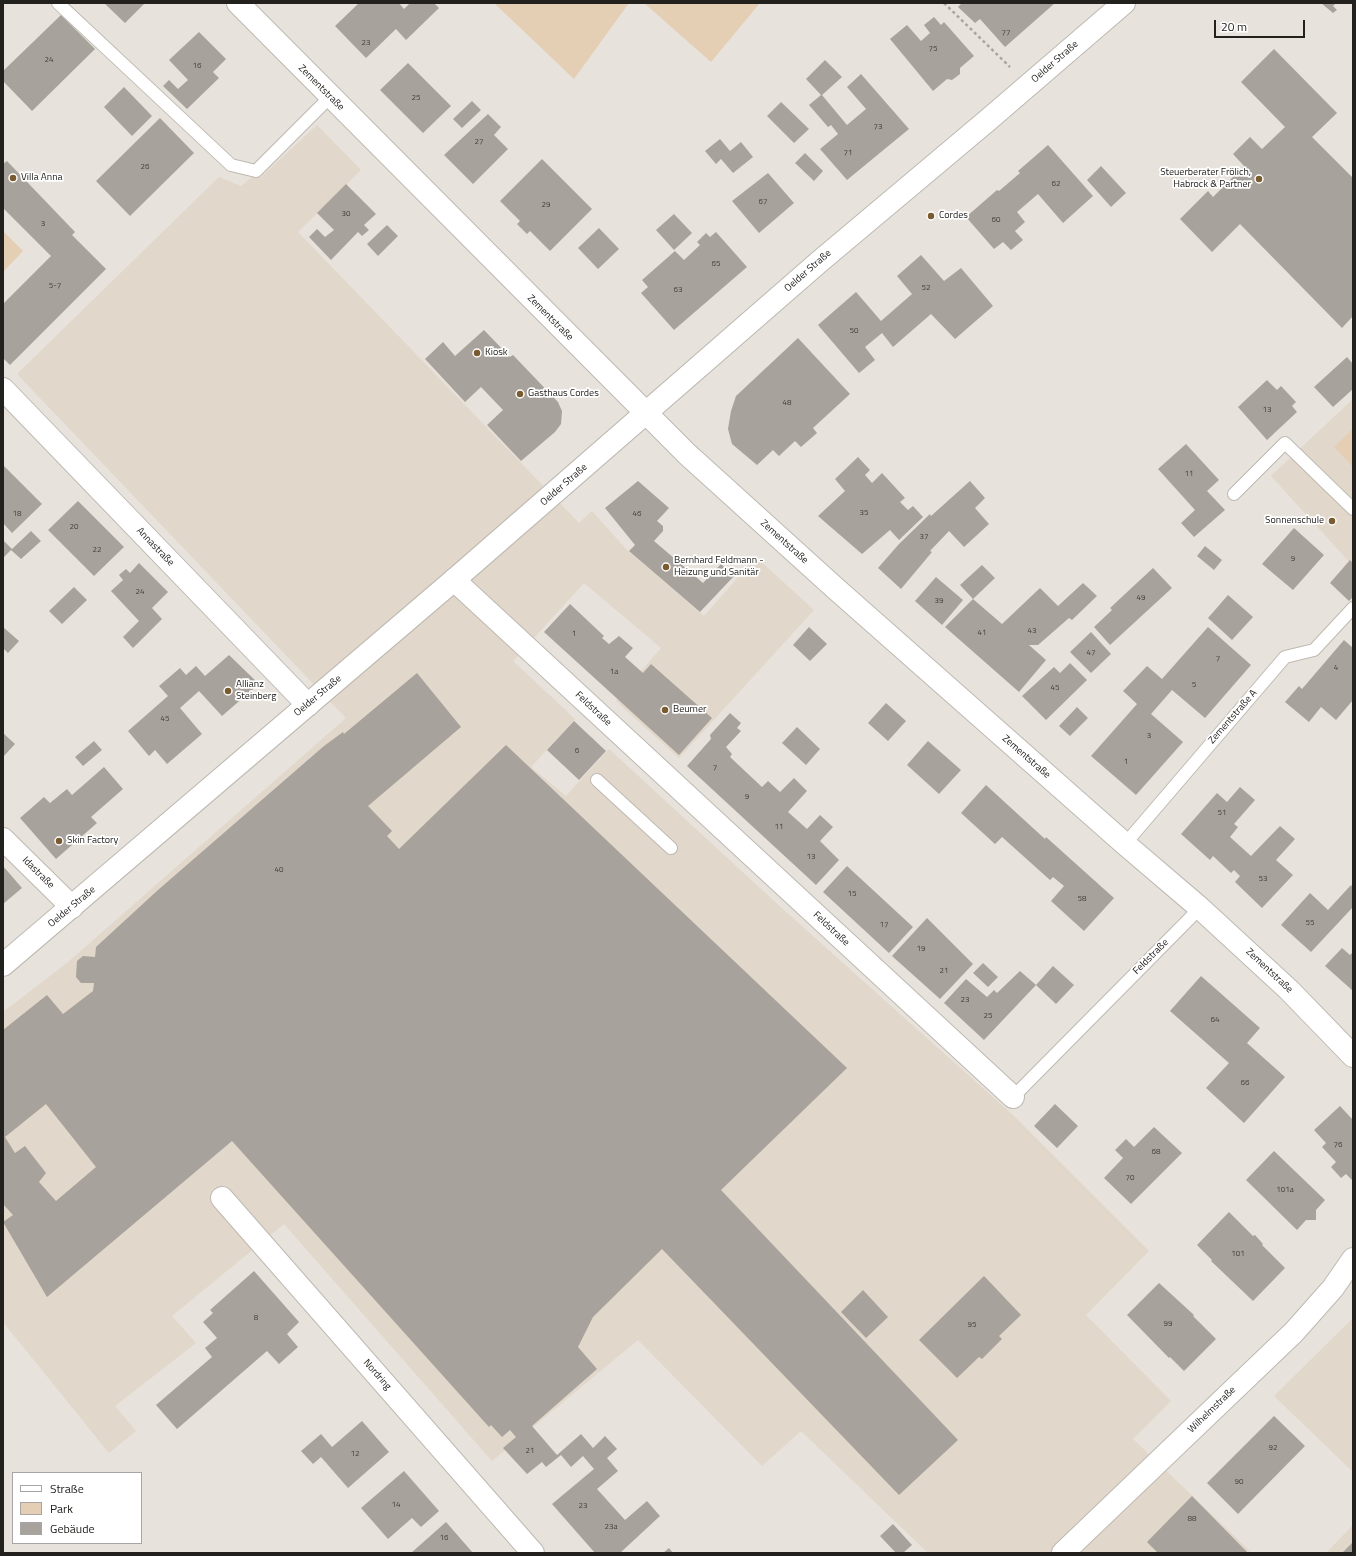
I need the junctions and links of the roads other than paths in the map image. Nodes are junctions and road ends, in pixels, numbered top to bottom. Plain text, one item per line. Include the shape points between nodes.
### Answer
1 (58, 3) edge
2 (238, 3) edge
3 (1124, 3) edge
4 (330, 97) junction
5 (3, 389) edge
6 (646, 413) junction
7 (1234, 494) dead end
8 (1353, 509) edge
9 (454, 580) junction
10 (1353, 608) edge
11 (308, 705) junction
12 (597, 780) dead end
13 (3, 839) edge
14 (1125, 844) junction
15 (671, 848) dead end
16 (72, 907) junction
17 (1200, 908) junction
18 (3, 965) edge
19 (1353, 1056) edge
20 (1013, 1097) joint
21 (222, 1198) dead end
22 (1353, 1259) edge
23 (532, 1553) edge
24 (1063, 1553) edge

1 - 4 lane via 231,165 256,171
2 - 4 street, Zementstraße
3 - 6 street, Oelder Straße
4 - 6 street, Zementstraße
5 - 11 street, Annastraße
6 - 9 street, Oelder Straße
6 - 14 street, Zementstraße via 687,454 835,588
7 - 8 lane via 1285,443
9 - 11 street, Oelder Straße
9 - 20 street, Feldstraße
10 - 14 lane, Zementstraße A via 1314,650 1285,658
11 - 16 street, Oelder Straße
12 - 15 lane
13 - 16 street, Idastraße
14 - 17 street, Zementstraße
16 - 18 street, Oelder Straße
17 - 19 street, Zementstraße via 1289,990
17 - 20 lane, Feldstraße
21 - 23 street, Nordring
22 - 24 street, Wilhelmstraße via 1333,1288 1294,1332

